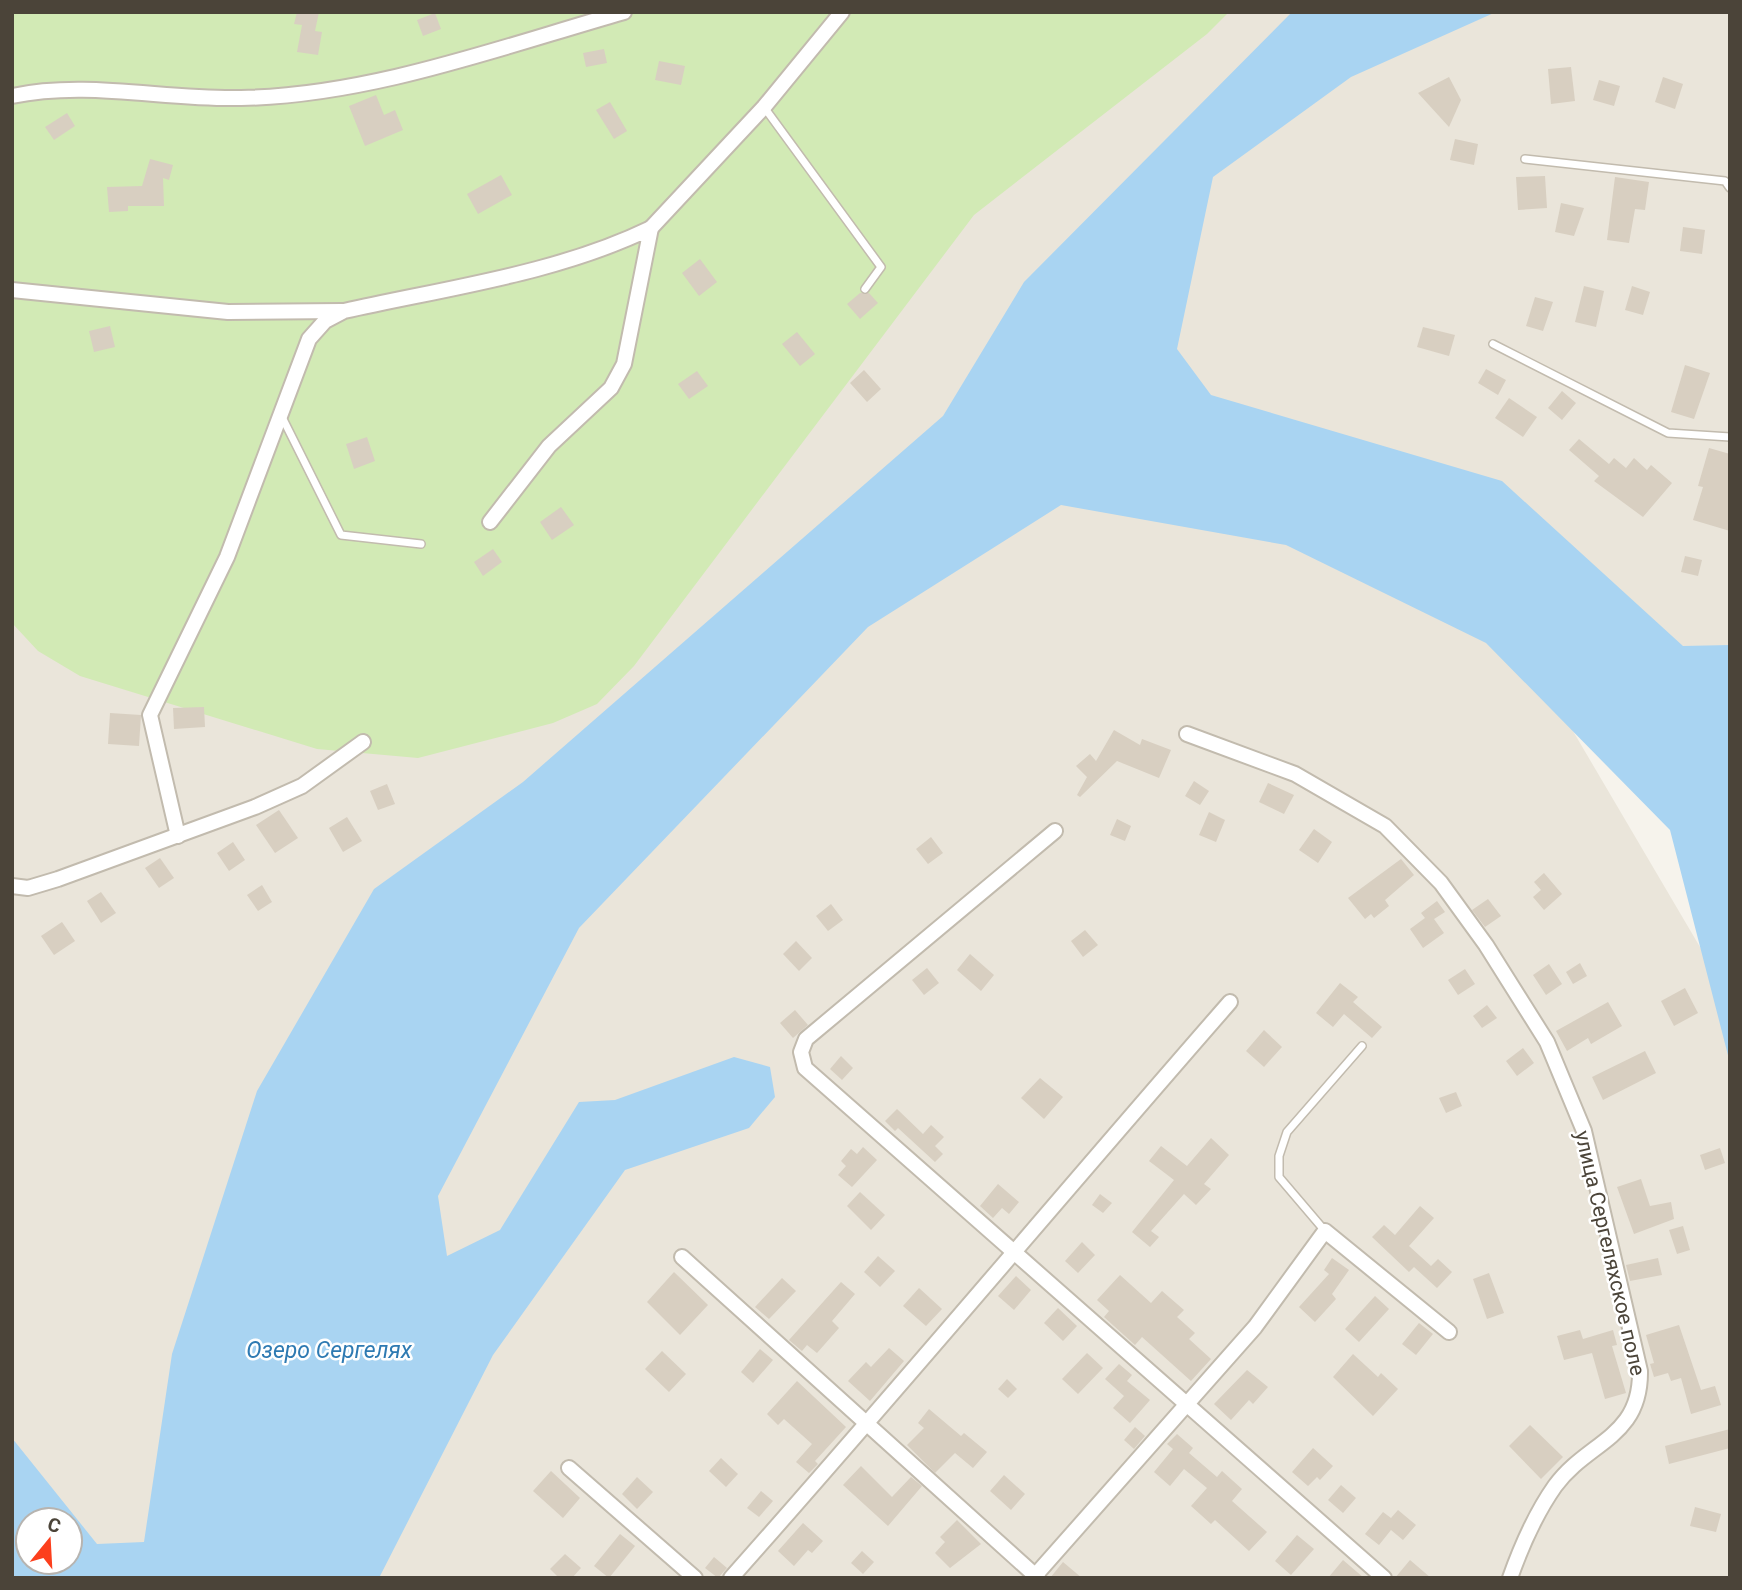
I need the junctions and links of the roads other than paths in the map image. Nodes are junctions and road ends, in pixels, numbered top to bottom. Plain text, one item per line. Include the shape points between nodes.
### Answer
1 (624, 12) edge
2 (842, 12) edge
3 (12, 96) edge
4 (764, 107) junction
5 (1525, 159) dead end
6 (1730, 188) edge
7 (651, 228) junction
8 (865, 289) dead end
9 (12, 290) edge
10 (344, 311) junction
11 (1493, 344) dead end
12 (281, 416) junction
13 (1730, 438) edge
14 (490, 522) dead end
15 (422, 544) dead end
16 (1187, 734) dead end
17 (363, 742) dead end
18 (1055, 831) dead end
19 (178, 836) junction
20 (12, 886) edge
21 (1230, 1002) dead end
22 (1362, 1046) dead end
23 (1325, 1231) junction
24 (1013, 1251) junction
25 (682, 1258) dead end
26 (1449, 1332) dead end
27 (1187, 1404) junction
28 (867, 1424) junction
29 (569, 1468) dead end
30 (1036, 1577) edge
31 (695, 1578) edge
32 (731, 1578) edge
33 (1384, 1578) edge
34 (1510, 1578) edge

1 - 3 street via 331,91 240,98 63,91
2 - 4 street
4 - 7 street
4 - 8 lane via 881,267
5 - 6 lane via 1726,181
7 - 10 street via 612,247 561,262
7 - 14 street via 624,365 611,388 549,446
9 - 10 street via 228,312
10 - 12 street via 325,321 309,339
11 - 13 lane via 1668,433
12 - 15 lane via 341,535
12 - 19 street via 227,556 150,715
16 - 34 street, улица Сергеляхское поле via 1295,774 1385,826 1441,883 1486,945 1547,1042 1584,1131 1640,1371 1641,1396 1627,1421 1556,1485
17 - 19 street via 302,786
18 - 24 street via 806,1039 801,1052 805,1068
19 - 20 street via 58,879 28,888
21 - 24 street
22 - 23 lane via 1287,1132 1279,1156 1279,1177
23 - 26 street
23 - 27 street via 1255,1327
24 - 27 street
24 - 28 street
25 - 28 street
27 - 30 street
27 - 33 street
28 - 30 street
28 - 32 street
29 - 31 street

